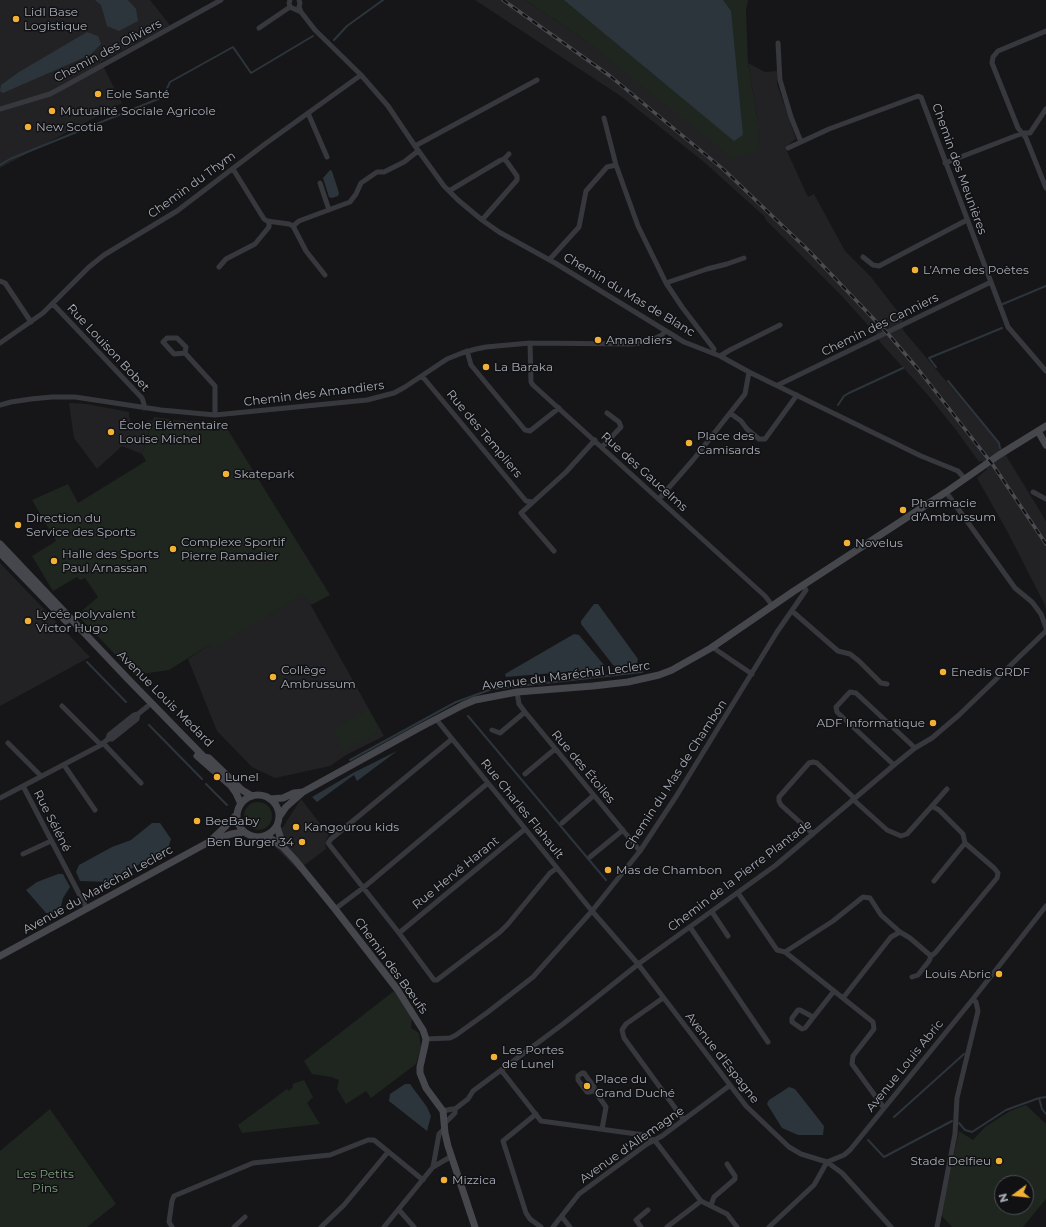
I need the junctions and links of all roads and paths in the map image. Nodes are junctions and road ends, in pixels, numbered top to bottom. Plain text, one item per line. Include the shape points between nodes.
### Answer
1 (221, 0) edge
2 (299, 0) edge
3 (293, 5) edge
4 (259, 28) dead end
5 (1046, 31) edge
6 (778, 43) dead end
7 (361, 75) junction
8 (537, 80) dead end
9 (0, 109) edge
10 (1046, 109) edge
11 (308, 113) junction
12 (604, 118) dead end
13 (1023, 133) junction
14 (801, 142) junction
15 (788, 148) dead end
16 (416, 149) junction
17 (510, 154) dead end
18 (327, 157) dead end
19 (504, 159) junction
20 (945, 163) junction
21 (616, 165) junction
22 (233, 169) junction
23 (1044, 178) edge
24 (320, 183) dead end
25 (1046, 188) edge
26 (449, 191) junction
27 (329, 210) junction
28 (482, 220) junction
29 (967, 220) junction
30 (269, 221) junction
31 (293, 226) junction
32 (863, 257) dead end
33 (744, 258) dead end
34 (549, 260) junction
35 (219, 267) dead end
36 (325, 275) dead end
37 (0, 281) edge
38 (991, 282) junction
39 (666, 283) junction
40 (53, 304) junction
41 (31, 322) junction
42 (780, 325) dead end
43 (665, 331) junction
44 (0, 343) edge
45 (530, 343) junction
46 (467, 352) junction
47 (184, 353) dead end
48 (713, 353) junction
49 (720, 356) junction
50 (1046, 370) edge
51 (749, 372) junction
52 (422, 376) junction
53 (778, 385) junction
54 (797, 395) junction
55 (0, 405) edge
56 (144, 408) junction
57 (559, 408) junction
58 (607, 413) dead end
59 (730, 413) junction
60 (215, 415) junction
61 (1046, 426) edge
62 (1038, 431) junction
63 (595, 440) junction
64 (1046, 445) edge
65 (602, 447) junction
66 (965, 479) junction
67 (946, 492) junction
68 (1033, 492) dead end
69 (659, 499) junction
70 (1046, 499) edge
71 (532, 502) junction
72 (0, 544) edge
73 (554, 551) dead end
74 (0, 553) edge
75 (804, 585) junction
76 (772, 605) junction
77 (792, 611) junction
78 (1046, 629) edge
79 (713, 646) junction
80 (752, 674) junction
81 (887, 684) dead end
82 (517, 692) junction
83 (62, 706) dead end
84 (148, 706) junction
85 (525, 712) junction
86 (436, 719) junction
87 (492, 730) dead end
88 (452, 739) junction
89 (8, 743) dead end
90 (102, 744) junction
91 (915, 748) junction
92 (555, 749) junction
93 (64, 765) junction
94 (894, 765) junction
95 (525, 774) dead end
96 (41, 776) junction
97 (141, 783) dead end
98 (488, 783) junction
99 (23, 786) junction
100 (946, 789) dead end
101 (303, 792) junction
102 (252, 796) junction
103 (593, 796) junction
104 (0, 798) edge
105 (270, 799) junction
106 (854, 799) junction
107 (240, 804) junction
108 (932, 806) junction
109 (95, 810) dead end
110 (237, 814) junction
111 (279, 817) junction
112 (562, 823) dead end
113 (277, 826) junction
114 (525, 829) junction
115 (623, 830) junction
116 (244, 832) junction
117 (813, 834) junction
118 (263, 837) junction
119 (51, 841) junction
120 (965, 843) junction
121 (207, 844) junction
122 (283, 847) junction
123 (640, 851) junction
124 (23, 854) dead end
125 (590, 857) dead end
126 (557, 868) junction
127 (934, 881) dead end
128 (363, 888) junction
129 (738, 893) junction
130 (1046, 906) edge
131 (87, 909) junction
132 (335, 909) junction
133 (592, 911) junction
134 (712, 912) junction
135 (690, 927) junction
136 (900, 932) junction
137 (399, 933) junction
138 (728, 936) dead end
139 (785, 952) junction
140 (0, 956) edge
141 (931, 956) junction
142 (638, 964) junction
143 (912, 977) dead end
144 (834, 991) junction
145 (663, 998) junction
146 (843, 998) junction
147 (973, 999) junction
148 (813, 1017) dead end
149 (426, 1039) junction
150 (768, 1042) dead end
151 (501, 1070) junction
152 (729, 1086) junction
153 (594, 1090) dead end
154 (884, 1108) junction
155 (455, 1109) junction
156 (443, 1111) junction
157 (536, 1114) junction
158 (684, 1120) junction
159 (445, 1126) junction
160 (602, 1129) junction
161 (653, 1140) junction
162 (448, 1146) junction
163 (438, 1147) junction
164 (388, 1152) junction
165 (452, 1156) junction
166 (827, 1162) junction
167 (727, 1164) dead end
168 (433, 1167) junction
169 (423, 1180) junction
170 (701, 1201) junction
171 (711, 1205) junction
172 (399, 1210) junction
173 (648, 1210) dead end
174 (245, 1217) dead end
175 (562, 1217) junction
176 (172, 1227) edge
177 (234, 1227) edge
178 (321, 1227) edge
179 (384, 1227) edge
180 (414, 1227) edge
181 (475, 1227) edge
182 (541, 1227) edge
183 (553, 1227) edge
184 (570, 1227) edge
185 (642, 1227) edge
186 (667, 1227) edge
187 (737, 1227) edge
188 (769, 1227) edge
189 (891, 1227) edge
190 (937, 1227) edge

1 - 9 street, Chemin des Oliviers via 55,91
2 - 3 street via 300,3
3 - 4 street
3 - 7 street, Chemin du Mas de Blanc
5 - 13 street via 1004,48 994,54 992,60 1018,128
6 - 14 street via 782,88
7 - 11 street, Chemin du Thym
7 - 16 street, Chemin du Mas de Blanc via 388,106
8 - 16 street
10 - 13 street via 1030,133
11 - 18 street
11 - 22 street, Chemin du Thym
12 - 21 street
13 - 20 street
13 - 23 street
14 - 15 street, Chemin des Meunières
14 - 20 street, Chemin des Meunières via 918,96 923,101
16 - 26 street, Chemin du Mas de Blanc
16 - 27 street via 404,162 384,172 377,172 361,183 350,202
17 - 19 street
19 - 26 street
19 - 28 street via 517,176 517,180
20 - 29 street, Chemin des Meunières
21 - 34 street via 607,168 586,191 579,227
21 - 39 street via 634,216
22 - 30 street via 264,219
22 - 40 street, Chemin du Thym via 177,211 104,255
23 - 25 street
24 - 27 street
26 - 28 street, Chemin du Mas de Blanc
27 - 31 street via 299,221
28 - 34 street, Chemin du Mas de Blanc
29 - 32 street via 879,266 873,265
29 - 38 street, Chemin des Meunières
30 - 31 street
30 - 35 street via 269,227 255,244 226,259
31 - 36 street via 306,251
33 - 39 street
34 - 43 street, Chemin du Mas de Blanc
37 - 41 street via 5,283
38 - 50 street, Chemin des Meunières via 1008,327
38 - 53 street, Chemin des Canniers
39 - 48 street via 714,349
40 - 41 street, Chemin du Thym
40 - 56 street, Rue Louison Bobet via 142,398
41 - 44 street, Chemin du Thym
42 - 49 street
43 - 45 street, Chemin des Amandiers via 647,342 632,344
43 - 48 street, Chemin du Mas de Blanc via 684,342
45 - 46 street, Chemin des Amandiers via 486,347
45 - 57 street, Rue des Gaucelms via 531,382
46 - 52 street, Chemin des Amandiers via 447,359
46 - 57 street via 471,365 525,430 530,431
47 - 60 street via 215,386
48 - 49 street, Chemin du Mas de Blanc
49 - 51 street, Chemin du Mas de Blanc
51 - 53 street, Chemin du Mas de Blanc
51 - 59 street via 745,394
52 - 60 street, Chemin des Amandiers via 394,394 366,400
52 - 71 street, Rue des Templiers via 526,501
53 - 54 street, Chemin du Mas de Blanc
54 - 59 street via 766,439 760,439
54 - 66 street, Chemin du Mas de Blanc via 958,471
55 - 56 street, Chemin des Amandiers via 31,399 75,397
56 - 60 street, Chemin des Amandiers
57 - 63 street, Rue des Gaucelms
58 - 65 street via 620,422 620,427
59 - 69 street
61 - 62 main road, Avenue du Maréchal Leclerc
62 - 64 main road
62 - 66 main road, Avenue du Maréchal Leclerc
63 - 65 street, Rue des Gaucelms
63 - 71 street via 566,472
65 - 69 street, Rue des Gaucelms
66 - 67 main road, Avenue du Maréchal Leclerc
67 - 75 main road, Avenue du Maréchal Leclerc
67 - 78 street via 1015,588 1032,602 1041,614
68 - 70 street
69 - 76 street, Rue des Gaucelms
71 - 73 street via 521,513
72 - 102 main road, Avenue Louis Medard via 204,756
74 - 84 main road, Avenue Louis Medard
75 - 76 main road, Avenue du Maréchal Leclerc
75 - 77 street, Chemin du Mas de Chambon via 806,590
76 - 79 main road, Avenue du Maréchal Leclerc
77 - 80 street, Chemin du Mas de Chambon
77 - 81 street via 838,652 850,654 881,682
78 - 91 street, Chemin de la Pierre Plantade via 959,714 932,738
79 - 80 street
79 - 82 main road, Avenue du Maréchal Leclerc via 688,662 659,675 628,682
80 - 123 street, Chemin du Mas de Chambon
82 - 85 street, Rue des Étoiles via 519,704
82 - 86 main road, Avenue du Maréchal Leclerc via 476,700
83 - 90 street
84 - 90 street, Rue Séléné via 109,735
84 - 107 main road, Avenue Louis Medard via 199,758 231,786
85 - 87 street via 500,733
85 - 92 street, Rue des Étoiles
86 - 88 street, Rue Charles Flahault
86 - 101 main road, Avenue du Maréchal Leclerc
88 - 98 street, Rue Charles Flahault
88 - 128 street via 328,842
89 - 96 street
90 - 93 street, Rue Séléné
90 - 97 street
91 - 94 street, Chemin de la Pierre Plantade
91 - 94 street via 856,693 850,692 836,707 837,712
92 - 95 street
92 - 103 street, Rue des Étoiles
93 - 96 street, Rue Séléné
93 - 109 street
94 - 106 street, Chemin de la Pierre Plantade
96 - 99 street, Rue Séléné
98 - 114 street, Rue Charles Flahault
98 - 128 street
99 - 104 street
99 - 119 street, Rue Séléné
100 - 108 street
101 - 105 main road, Avenue du Maréchal Leclerc
101 - 111 main road, Avenue du Maréchal Leclerc
102 - 105 main road
102 - 107 main road
103 - 112 street
103 - 115 street, Rue des Étoiles
105 - 111 main road via 277,808
106 - 108 street via 887,830 901,836 907,834
106 - 117 street, Chemin de la Pierre Plantade
106 - 117 street via 817,763 808,763 779,800 781,805
107 - 110 main road
108 - 120 street via 963,834
110 - 116 main road via 237,822
110 - 121 main road, Avenue du Maréchal Leclerc
111 - 113 main road
113 - 118 main road
113 - 122 main road, Chemin des Bœufs
114 - 126 street, Rue Charles Flahault
114 - 137 street, Rue Hervé Harant
115 - 123 street, Rue des Étoiles
115 - 125 street
116 - 118 main road via 255,837
116 - 121 main road, Avenue du Maréchal Leclerc via 231,834
117 - 129 street, Chemin de la Pierre Plantade
118 - 122 main road, Chemin des Bœufs via 270,838
119 - 124 street
119 - 131 street, Rue Séléné
120 - 127 street
120 - 141 street via 994,868 998,873 997,878
121 - 131 main road, Avenue du Maréchal Leclerc
122 - 132 main road, Chemin des Bœufs
123 - 133 street, Chemin du Mas de Chambon
126 - 133 street, Rue Charles Flahault
126 - 137 street via 500,932 437,980 434,980
128 - 132 street
128 - 137 street
129 - 134 street, Chemin de la Pierre Plantade
129 - 139 street via 777,950
130 - 147 street, Avenue Louis Abric
131 - 140 main road, Avenue du Maréchal Leclerc
132 - 149 main road, Chemin des Bœufs via 397,989
133 - 142 street, Avenue d'Espagne
133 - 149 street, Chemin du Mas de Chambon via 533,977 505,999 456,1035 447,1039
134 - 135 street, Chemin de la Pierre Plantade
134 - 138 street
135 - 142 street, Chemin de la Pierre Plantade
135 - 150 street
136 - 139 street via 881,915 870,898 863,897 833,921
136 - 141 street
136 - 146 street via 891,937
139 - 144 street
141 - 143 street via 918,975
142 - 145 street, Avenue d'Espagne
142 - 151 street, Chemin de la Pierre Plantade
144 - 146 street
144 - 148 street
145 - 152 street, Avenue d'Espagne
145 - 158 street via 626,1024 622,1030 624,1038
146 - 154 street via 873,1022 874,1029 853,1056 852,1064
147 - 154 street, Avenue Louis Abric
147 - 190 street via 978,1011 957,1098 955,1134
149 - 156 main road via 420,1073 426,1088
151 - 155 street, Chemin de la Pierre Plantade via 473,1091 468,1099
151 - 157 street
152 - 158 street, Avenue d'Allemagne
152 - 166 street, Avenue d'Espagne via 789,1147 801,1154
153 - 160 street via 606,1107
154 - 166 street, Avenue Louis Abric via 850,1150
155 - 156 street
155 - 159 street, Chemin de la Pierre Plantade via 455,1113
156 - 159 main road
157 - 160 street via 541,1121
157 - 182 street via 502,1141 526,1213
158 - 161 street, Avenue d'Allemagne
159 - 162 main road
159 - 163 street, Chemin de la Pierre Plantade via 439,1134
160 - 161 street via 644,1135
161 - 170 street
161 - 175 street, Avenue d'Allemagne via 579,1194
162 - 163 street
162 - 165 main road
163 - 168 street, Chemin de la Pierre Plantade
164 - 169 street
164 - 176 street via 374,1140 368,1140 330,1155 253,1163 174,1196 169,1222
164 - 178 street
165 - 168 street
165 - 181 main road
166 - 188 street via 814,1184
166 - 189 street, Avenue d'Espagne via 842,1173
167 - 171 street via 735,1180 714,1197
168 - 169 street
169 - 172 street
170 - 171 street
170 - 186 street
171 - 187 street via 728,1214
172 - 179 street
172 - 180 street
173 - 185 street via 636,1220
174 - 177 street
175 - 183 street, Avenue d'Allemagne
175 - 184 street

